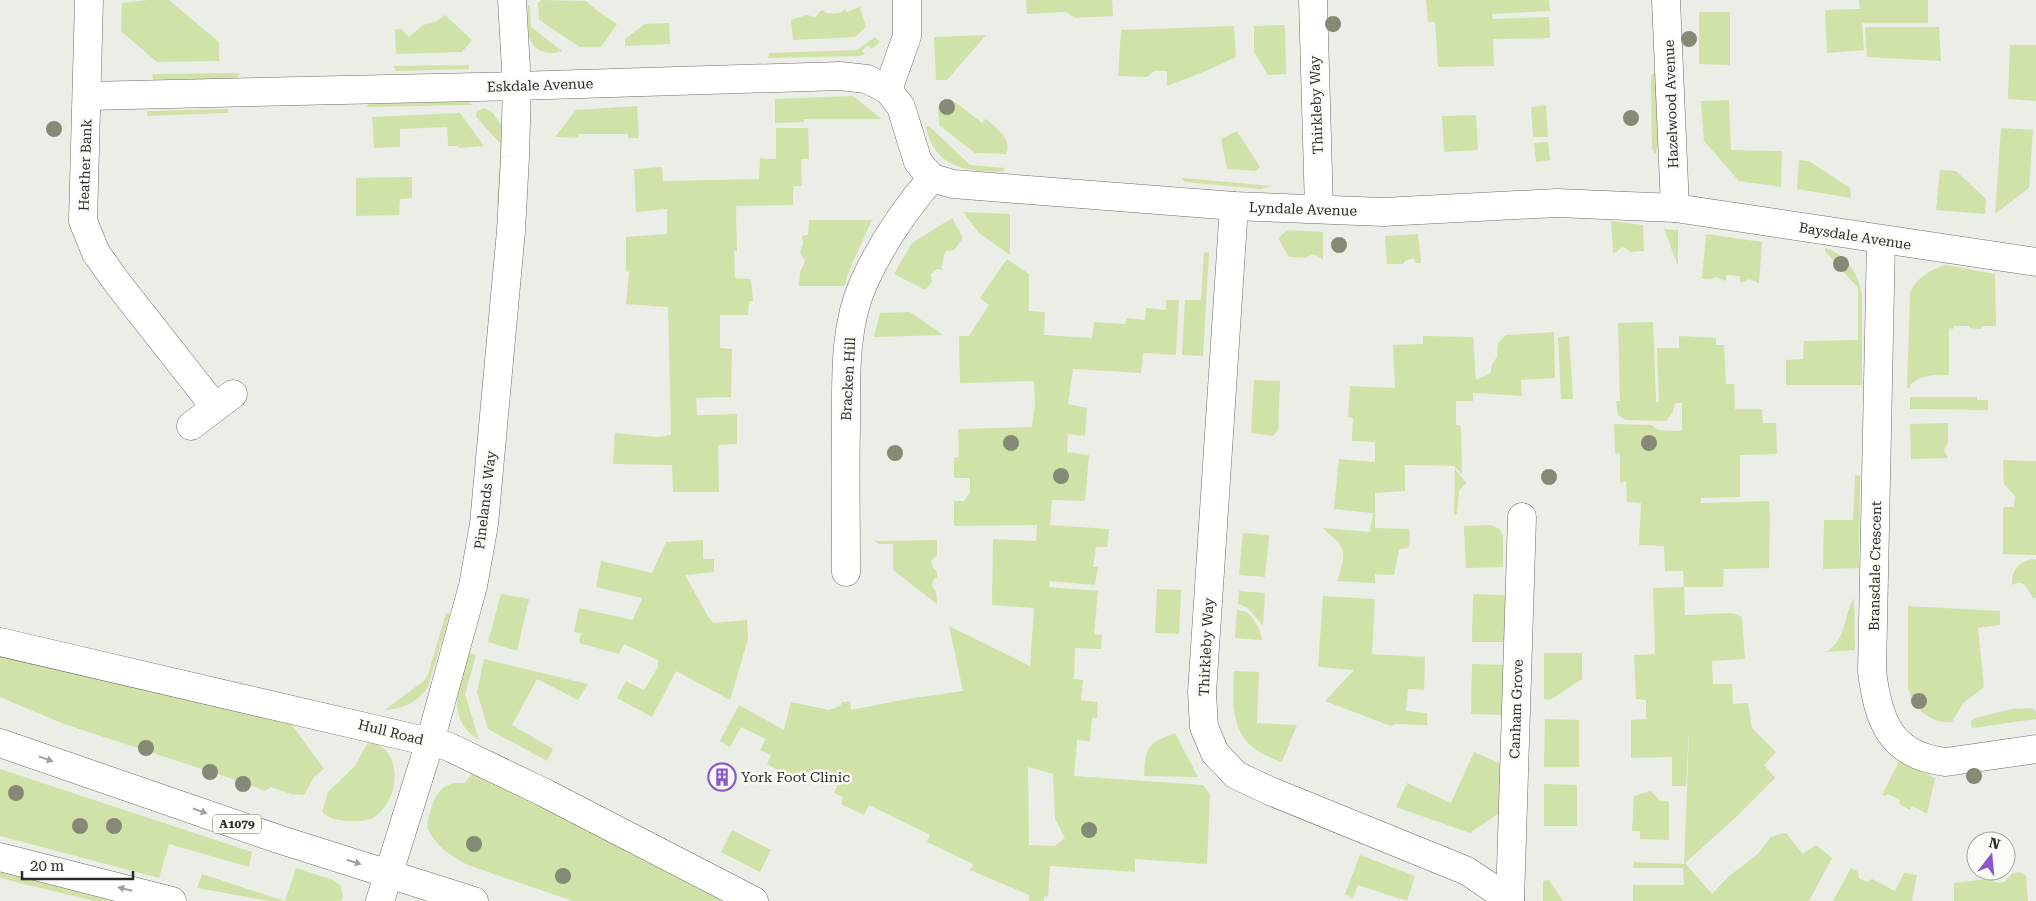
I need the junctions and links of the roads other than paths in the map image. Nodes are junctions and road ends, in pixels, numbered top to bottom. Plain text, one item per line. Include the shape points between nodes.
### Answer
1 (89, 0) edge
2 (512, 0) edge
3 (907, 0) edge
4 (1313, 0) edge
5 (1666, 0) edge
6 (516, 86) junction
7 (888, 90) junction
8 (88, 96) junction
9 (932, 178) junction
10 (1234, 206) junction
11 (1675, 208) junction
12 (1319, 209) junction
13 (1881, 240) junction
14 (2036, 262) edge
15 (191, 426) dead end
16 (1522, 517) dead end
17 (846, 572) dead end
18 (0, 642) edge
19 (430, 742) junction
20 (0, 743) edge
21 (2036, 749) edge
22 (0, 857) edge
23 (390, 874) junction
24 (172, 901) edge
25 (380, 901) edge
26 (474, 901) edge
27 (754, 901) edge
28 (1510, 901) edge

1 - 8 street, Heather Bank
2 - 6 street, Pinelands Way
3 - 7 street via 907,36
4 - 12 street, Thirkleby Way
5 - 11 street, Hazelwood Avenue
6 - 7 street, Eskdale Avenue via 840,76 867,79
6 - 8 street, Eskdale Avenue
6 - 19 street, Pinelands Way via 511,231 484,524 473,586
7 - 9 street, Eskdale Avenue via 901,107 918,162
8 - 15 street, Heather Bank via 84,221 96,253 119,286 224,401
9 - 10 street, Lyndale Avenue via 953,184
9 - 17 street, Bracken Hill via 885,243 863,284 851,326 846,367
10 - 12 street, Lyndale Avenue
10 - 28 street, Thirkleby Way via 1202,692 1204,727 1215,753 1236,775 1467,871
11 - 12 street, Lyndale Avenue via 1557,203 1383,212
11 - 13 street, Baysdale Avenue
13 - 14 street, Baysdale Avenue
13 - 21 street, Bransdale Crescent via 1872,671 1876,698 1886,728 1897,742 1934,761
16 - 28 street, Canham Grove
18 - 19 street, Hull Road
19 - 23 street, Pinelands Way
19 - 27 street, Hull Road via 447,746 543,792
20 -> 23 street, A1079
24 -> 22 street
23 - 25 street, Pinelands Way
23 - 26 street, A1079

